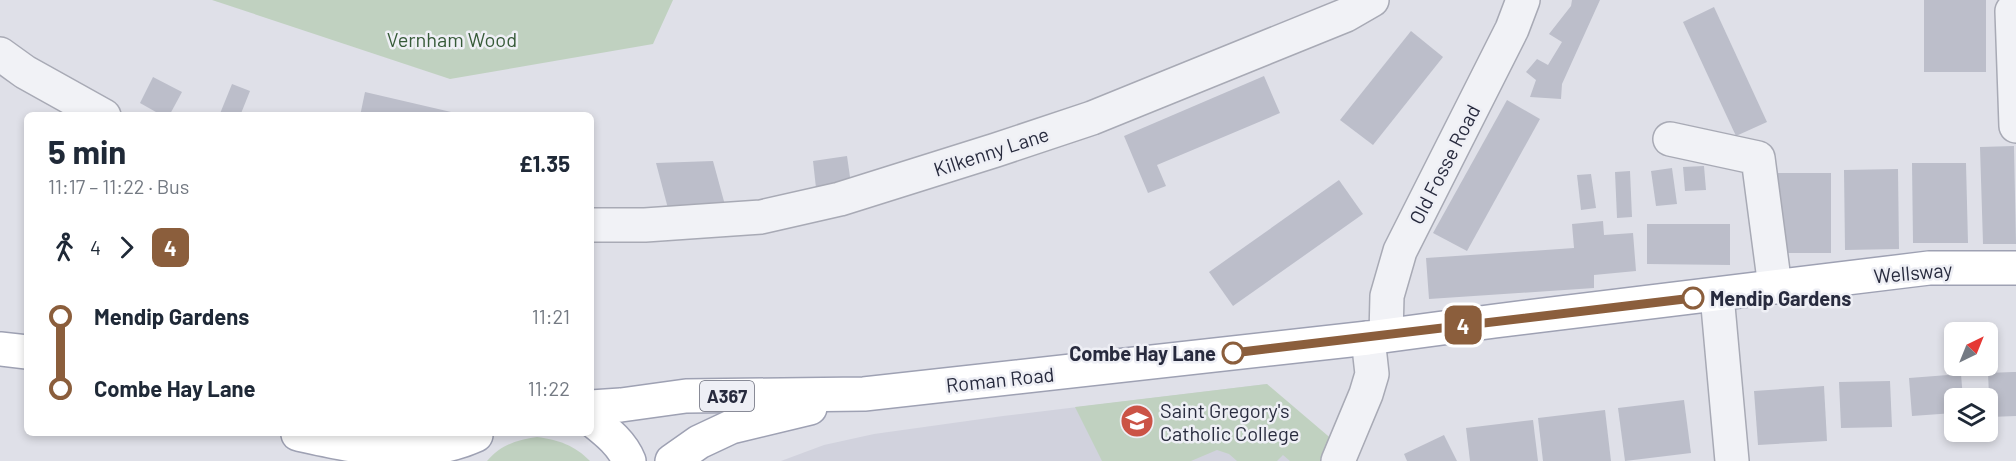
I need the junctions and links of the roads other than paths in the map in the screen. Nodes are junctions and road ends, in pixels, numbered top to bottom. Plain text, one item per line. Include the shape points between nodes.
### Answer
1 (1372, 0) edge
2 (1523, 0) edge
3 (2012, 11) dead end
4 (0, 54) edge
5 (97, 112) edge
6 (2016, 126) edge
7 (1670, 139) dead end
8 (594, 225) edge
9 (2016, 268) edge
10 (1775, 287) junction
11 (1717, 295) junction
12 (1377, 337) junction
13 (0, 349) edge
14 (24, 352) edge
15 (864, 394) junction
16 (594, 407) edge
17 (594, 422) edge
18 (295, 436) edge
19 (307, 436) edge
20 (473, 436) edge
21 (475, 436) edge
22 (331, 461) edge
23 (455, 461) edge
24 (629, 461) edge
25 (672, 461) edge
26 (1338, 461) edge
27 (1732, 461) edge

1 - 8 street, Kilkenny Lane via 1346,15 1092,118 840,200 761,217
2 - 12 street, Old Fosse Road via 1400,251
3 - 6 street
4 - 5 street
7 - 10 street via 1758,158
9 - 10 main road, Wellsway / A367 via 1929,268
10 - 11 main road, Wellsway / A367
11 - 12 main road, Wellsway / A367
11 - 27 street
12 - 15 main road, Roman Road / A367
12 - 26 street via 1366,394
13 - 14 main road
15 - 16 main road, Roman Road / A367 via 686,396
15 - 25 main road, Roman Road / A367 via 731,427
17 - 24 main road via 608,432
18 - 22 main road
19 - 20 main road via 393,452 442,447
21 - 23 main road

